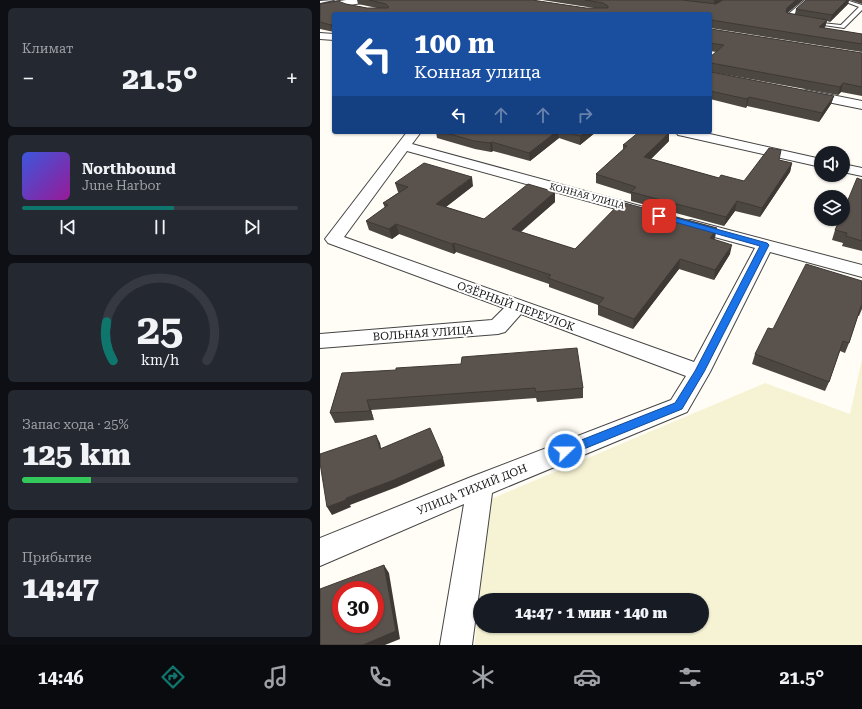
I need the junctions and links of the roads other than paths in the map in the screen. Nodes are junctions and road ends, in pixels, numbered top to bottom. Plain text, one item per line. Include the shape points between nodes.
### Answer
1 (332, 0) edge
2 (362, 0) edge
3 (808, 0) edge
4 (847, 0) edge
5 (320, 2) edge
6 (341, 3) junction
7 (320, 7) edge
8 (862, 7) edge
9 (358, 9) edge
10 (799, 20) edge
11 (807, 22) edge
12 (320, 36) edge
13 (332, 36) edge
14 (794, 92) edge
15 (862, 105) edge
16 (413, 134) edge
17 (692, 134) edge
18 (404, 146) junction
19 (814, 161) edge
20 (850, 169) edge
21 (862, 172) edge
22 (657, 215) edge
23 (680, 222) edge
24 (765, 245) junction
25 (862, 271) edge
26 (517, 306) junction
27 (320, 341) edge
28 (699, 372) junction
29 (480, 485) junction
30 (320, 552) edge
31 (456, 645) edge

1 - 5 lane
2 - 6 street
3 - 10 lane via 788,17
4 - 8 lane
6 - 7 street
6 - 9 street
8 - 11 lane via 842,28
12 - 13 street
14 - 15 street
16 - 18 street
17 - 19 street
18 - 22 street, КОННАЯ УЛИЦА
18 - 26 street, ОЗЁРНЫЙ ПЕРЕУЛОК via 334,239
20 - 21 street
23 - 24 street
24 - 25 street
24 - 28 street, УЛИЦА ТИХИЙ ДОН
26 - 27 street, ВОЛЬНАЯ УЛИЦА via 498,327
26 - 28 street, ОЗЁРНЫЙ ПЕРЕУЛОК
28 - 29 street, УЛИЦА ТИХИЙ ДОН via 679,406
29 - 30 street, УЛИЦА ТИХИЙ ДОН
29 - 31 street

